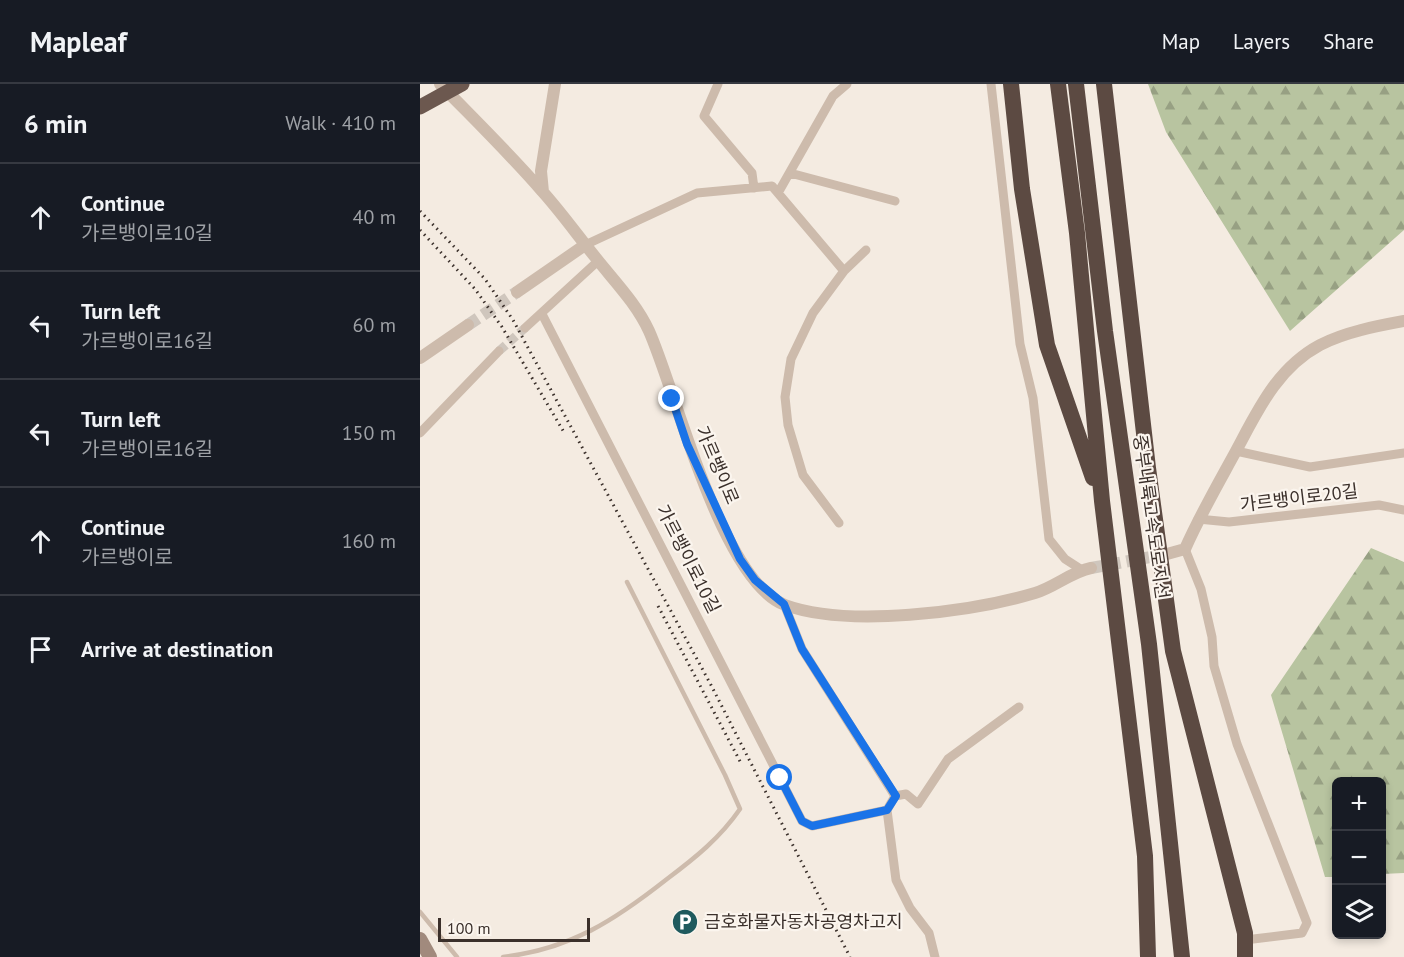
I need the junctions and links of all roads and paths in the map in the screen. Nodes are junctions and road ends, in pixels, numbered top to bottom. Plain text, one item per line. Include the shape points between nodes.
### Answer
1 (440, 84) edge
2 (462, 84) edge
3 (555, 84) edge
4 (718, 84) edge
5 (847, 84) edge
6 (991, 84) edge
7 (1011, 84) edge
8 (1021, 84) edge
9 (1058, 84) edge
10 (1076, 84) edge
11 (1104, 84) edge
12 (420, 107) edge
13 (789, 172) junction
14 (754, 188) junction
15 (1022, 189) junction
16 (543, 192) junction
17 (778, 193) junction
18 (895, 201) dead end
19 (585, 245) junction
20 (866, 250) dead end
21 (598, 261) junction
22 (844, 271) junction
23 (517, 292) tunnel mouth
24 (542, 314) junction
25 (1404, 321) edge
26 (468, 325) tunnel mouth
27 (525, 328) tunnel mouth
28 (499, 351) tunnel mouth
29 (420, 358) edge
30 (420, 433) edge
31 (1236, 451) junction
32 (1404, 453) edge
33 (1102, 501) junction
34 (1404, 510) edge
35 (1198, 519) junction
36 (839, 523) dead end
37 (1185, 549) junction
38 (1167, 554) tunnel mouth
39 (1087, 569) joint
40 (627, 582) dead end
41 (784, 604) junction
42 (1018, 707) dead end
43 (896, 796) junction
44 (887, 810) junction
45 (420, 912) edge
46 (420, 939) edge
47 (1245, 940) junction
48 (430, 957) edge
49 (458, 957) edge
50 (503, 957) edge
51 (935, 957) edge
52 (1148, 957) edge
53 (1182, 957) edge
54 (1245, 957) edge

1 - 16 street, 가르뱅이로
2 - 12 highway
3 - 16 street via 542,171
4 - 14 street via 704,116 752,173
5 - 13 street via 833,96
6 - 39 street via 1020,344 1033,398 1049,539 1065,559
7 - 15 highway
8 - 15 highway
9 - 33 highway via 1077,233
10 - 53 highway, 중부내륙고속도로지선 via 1105,331 1149,644
11 - 47 highway via 1173,651
13 - 17 street
13 - 18 street
14 - 17 street via 772,186
14 - 19 street via 697,193
15 - 33 highway via 1047,345
16 - 19 street, 가르뱅이로
17 - 22 street
19 - 21 street, 가르뱅이로
19 - 23 street
20 - 22 street
21 - 24 street
21 - 41 street, 가르뱅이로 via 632,301 650,332 687,444 740,559 755,580
22 - 36 street via 813,313 791,358 784,397 803,475
24 - 27 street
24 - 44 street, 가르뱅이로10길 via 802,821 812,826
25 - 31 street via 1320,345 1281,375 1259,406
26 - 29 street
28 - 30 street
31 - 32 street via 1310,467
31 - 35 street
33 - 52 highway via 1145,856
34 - 35 street, 가르뱅이로20길 via 1379,505 1229,522
35 - 37 street
37 - 38 street
37 - 47 street via 1201,589 1214,666 1237,744 1307,923 1302,933
39 - 41 street, 가르뱅이로 via 1038,592 974,608 843,616
40 - 50 lane via 740,809 699,855 622,914 591,933 553,947
41 - 43 street via 802,649
42 - 43 street via 948,759 918,804 906,794
43 - 44 street
44 - 51 street via 896,880 929,933
45 - 49 lane
46 - 48 main road
47 - 54 highway

